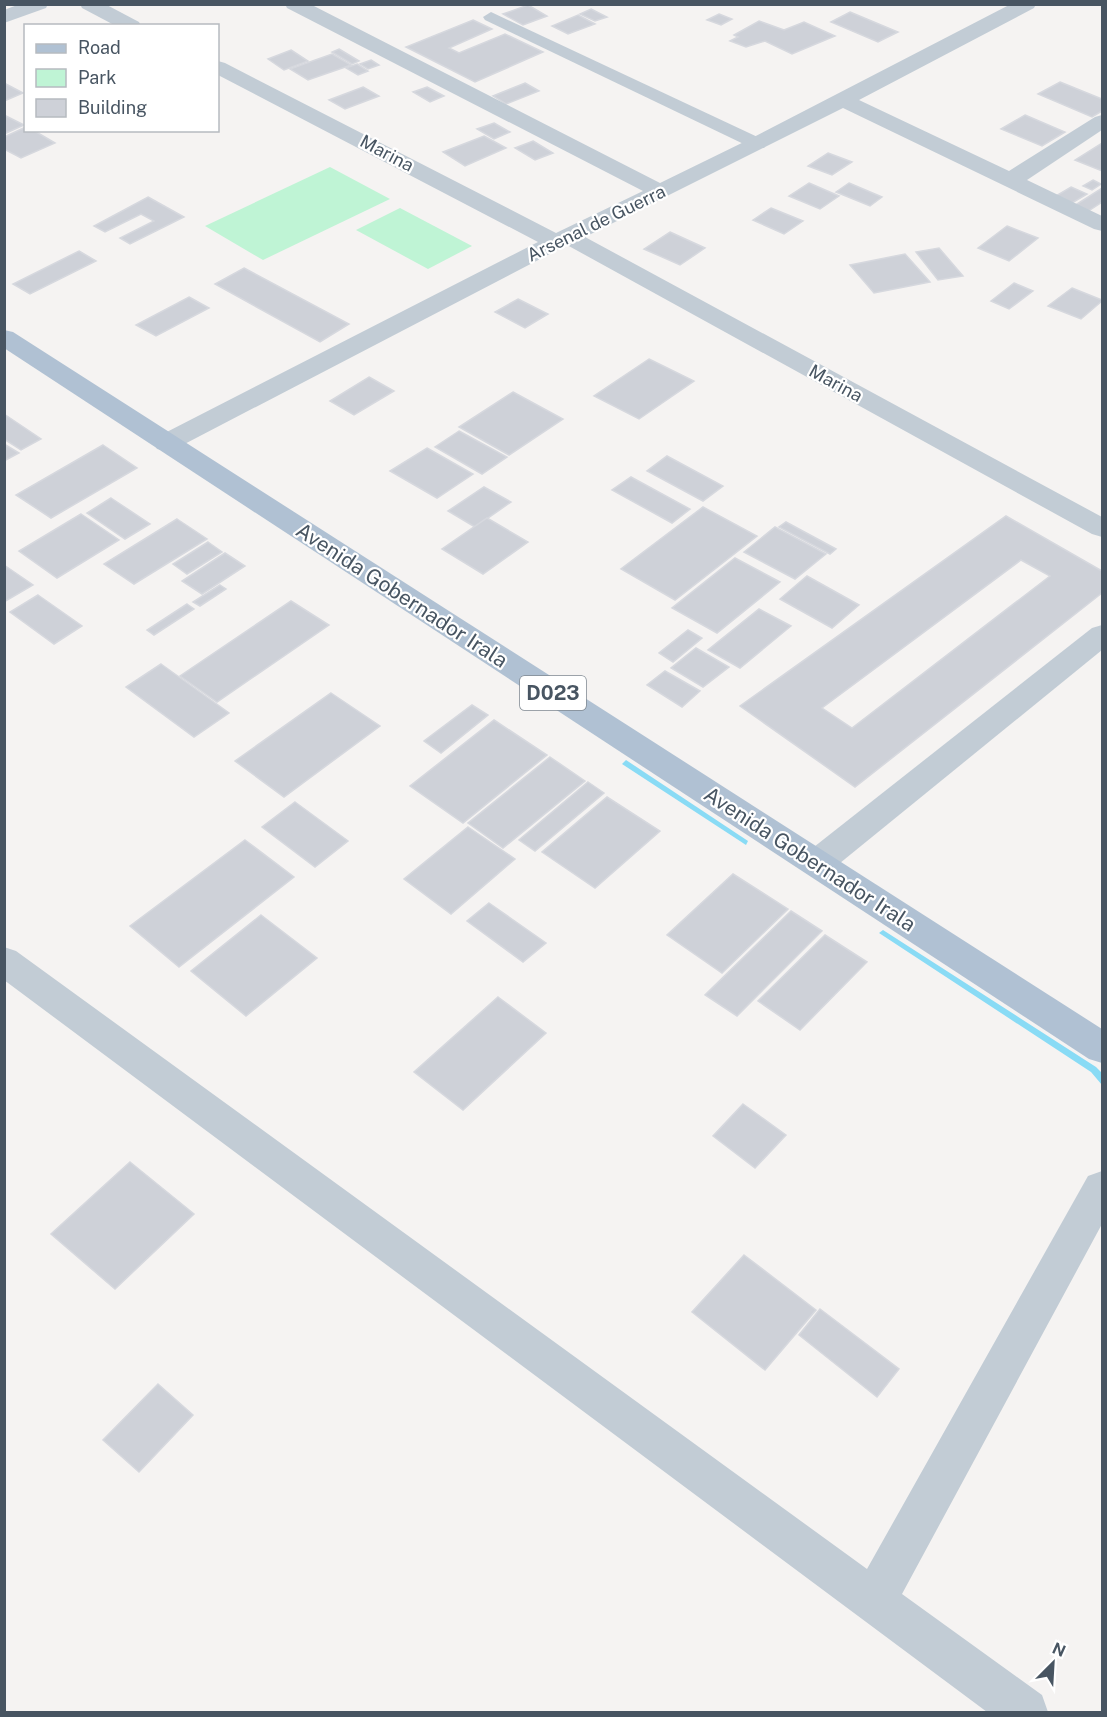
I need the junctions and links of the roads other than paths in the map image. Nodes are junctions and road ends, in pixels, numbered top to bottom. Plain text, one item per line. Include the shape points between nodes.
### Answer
1 (39, 4) edge
2 (89, 4) edge
3 (294, 4) edge
4 (1027, 4) edge
5 (4, 17) edge
6 (491, 17) dead end
7 (128, 24) edge
8 (219, 67) edge
9 (841, 99) junction
10 (1102, 121) edge
11 (758, 144) junction
12 (1011, 180) junction
13 (661, 192) junction
14 (1102, 224) edge
15 (563, 239) junction
16 (4, 337) edge
17 (166, 443) junction
18 (1102, 528) edge
19 (1102, 635) edge
20 (817, 863) junction
21 (4, 961) edge
22 (1102, 1048) edge
23 (1102, 1188) edge
24 (874, 1601) junction
25 (1026, 1713) edge

1 - 5 street
2 - 7 street
3 - 13 street
4 - 9 street, Arsenal de Guerra
6 - 11 lane
8 - 15 street, Marina
9 - 11 street, Arsenal de Guerra
9 - 12 street
10 - 12 street
11 - 13 street, Arsenal de Guerra
12 - 14 street
13 - 15 street, Arsenal de Guerra
15 - 17 street, Arsenal de Guerra
15 - 18 street, Marina
16 - 17 main road, Avenida Gobernador Irala / D023
17 - 20 main road, Avenida Gobernador Irala / D023
19 - 20 street
20 - 22 main road, Avenida Gobernador Irala / D023
21 - 24 street
23 - 24 street
24 - 25 street

